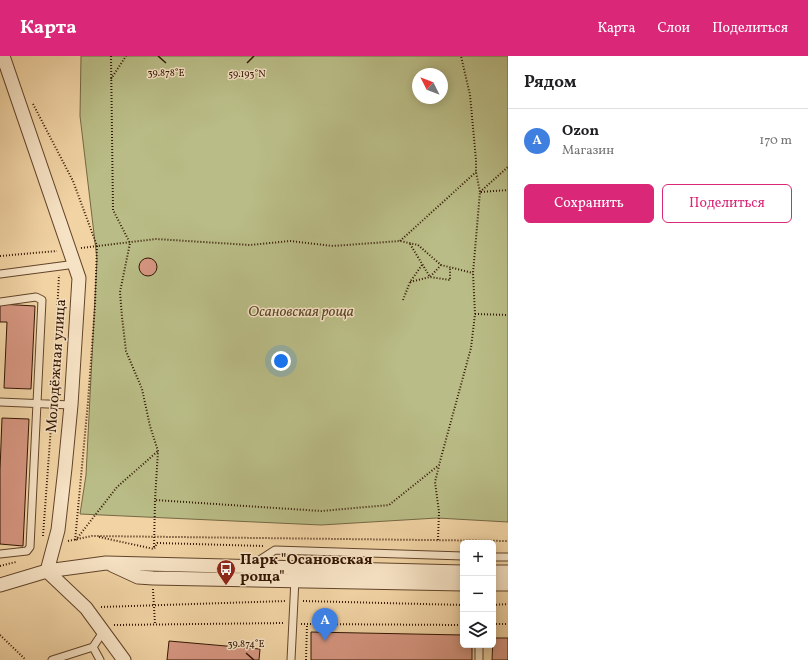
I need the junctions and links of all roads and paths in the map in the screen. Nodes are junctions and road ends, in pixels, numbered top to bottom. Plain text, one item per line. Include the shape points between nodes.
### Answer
1 (3, 56) edge
2 (110, 56) edge
3 (126, 56) edge
4 (461, 56) edge
5 (111, 80) junction
6 (508, 166) edge
7 (476, 172) junction
8 (508, 190) edge
9 (480, 192) junction
10 (400, 241) junction
11 (130, 243) junction
12 (410, 244) junction
13 (71, 250) junction
14 (0, 256) edge
15 (76, 264) junction
16 (422, 265) junction
17 (441, 265) junction
18 (450, 267) junction
19 (473, 273) junction
20 (0, 274) edge
21 (430, 278) junction
22 (410, 282) junction
23 (402, 300) dead end
24 (0, 302) edge
25 (475, 314) junction
26 (508, 315) edge
27 (0, 402) edge
28 (37, 404) junction
29 (71, 405) junction
30 (439, 464) junction
31 (155, 500) junction
32 (155, 537) junction
33 (438, 540) junction
34 (56, 541) junction
35 (508, 541) edge
36 (0, 554) edge
37 (460, 556) edge
38 (496, 556) edge
39 (508, 557) edge
40 (18, 562) dead end
41 (106, 563) junction
42 (0, 566) edge
43 (249, 567) junction
44 (47, 572) junction
45 (460, 572) edge
46 (496, 572) edge
47 (508, 572) edge
48 (295, 575) junction
49 (460, 584) edge
50 (496, 584) edge
51 (508, 584) edge
52 (0, 585) edge
53 (293, 601) junction
54 (508, 604) edge
55 (460, 605) edge
56 (496, 605) edge
57 (86, 608) junction
58 (294, 623) junction
59 (496, 624) edge
60 (508, 624) edge
61 (307, 625) junction
62 (460, 625) edge
63 (100, 628) junction
64 (0, 635) edge
65 (93, 647) junction
66 (479, 648) edge
67 (26, 660) edge
68 (52, 660) edge
69 (100, 660) edge
70 (124, 660) edge
71 (291, 660) edge
72 (306, 660) edge
73 (479, 660) edge

1 - 13 street, Молодёжная улица
2 - 5 path
3 - 5 path
4 - 7 path via 470,95
5 - 11 path via 113,210
6 - 9 path
7 - 9 path
7 - 10 path
8 - 9 path
9 - 19 path
10 - 11 path via 333,246 290,241 250,244 156,239
10 - 12 path
11 - 13 path
11 - 31 path via 120,292 122,318 126,351 142,388 158,451
12 - 16 path
12 - 17 path via 418,245
13 - 14 path
13 - 15 street, Молодёжная улица
15 - 20 lane
15 - 29 street, Молодёжная улица via 79,278
16 - 21 path
16 - 22 path
17 - 18 path
17 - 21 path
18 - 19 path
18 - 21 path via 450,280
19 - 25 path
21 - 22 path
22 - 23 path
24 - 28 lane via 36,297 42,300
25 - 26 path
25 - 30 path via 471,348
27 - 28 lane
28 - 29 lane
28 - 36 lane via 29,549
29 - 34 street, Молодёжная улица
30 - 31 path via 389,505 321,511
30 - 33 path via 435,482 439,512
31 - 32 path
32 - 33 path
32 - 34 path via 92,536 75,541
33 - 35 path
34 - 44 street, Молодёжная улица
37 - 43 lane via 275,550
38 - 39 lane
40 - 42 path
41 - 43 street
41 - 44 street
41 - 48 street via 138,577
43 - 48 street
44 - 52 street
44 - 57 street
45 - 48 street
46 - 47 street
48 - 49 street
48 - 53 lane
50 - 51 street
53 - 55 path
53 - 57 path
53 - 58 lane
54 - 56 path
57 - 63 street
58 - 61 path
58 - 63 path
58 - 71 lane via 291,634
59 - 60 path
61 - 62 path
61 - 72 path
63 - 65 lane
63 - 70 street
64 - 67 path
65 - 68 lane
65 - 69 lane
66 - 73 lane

